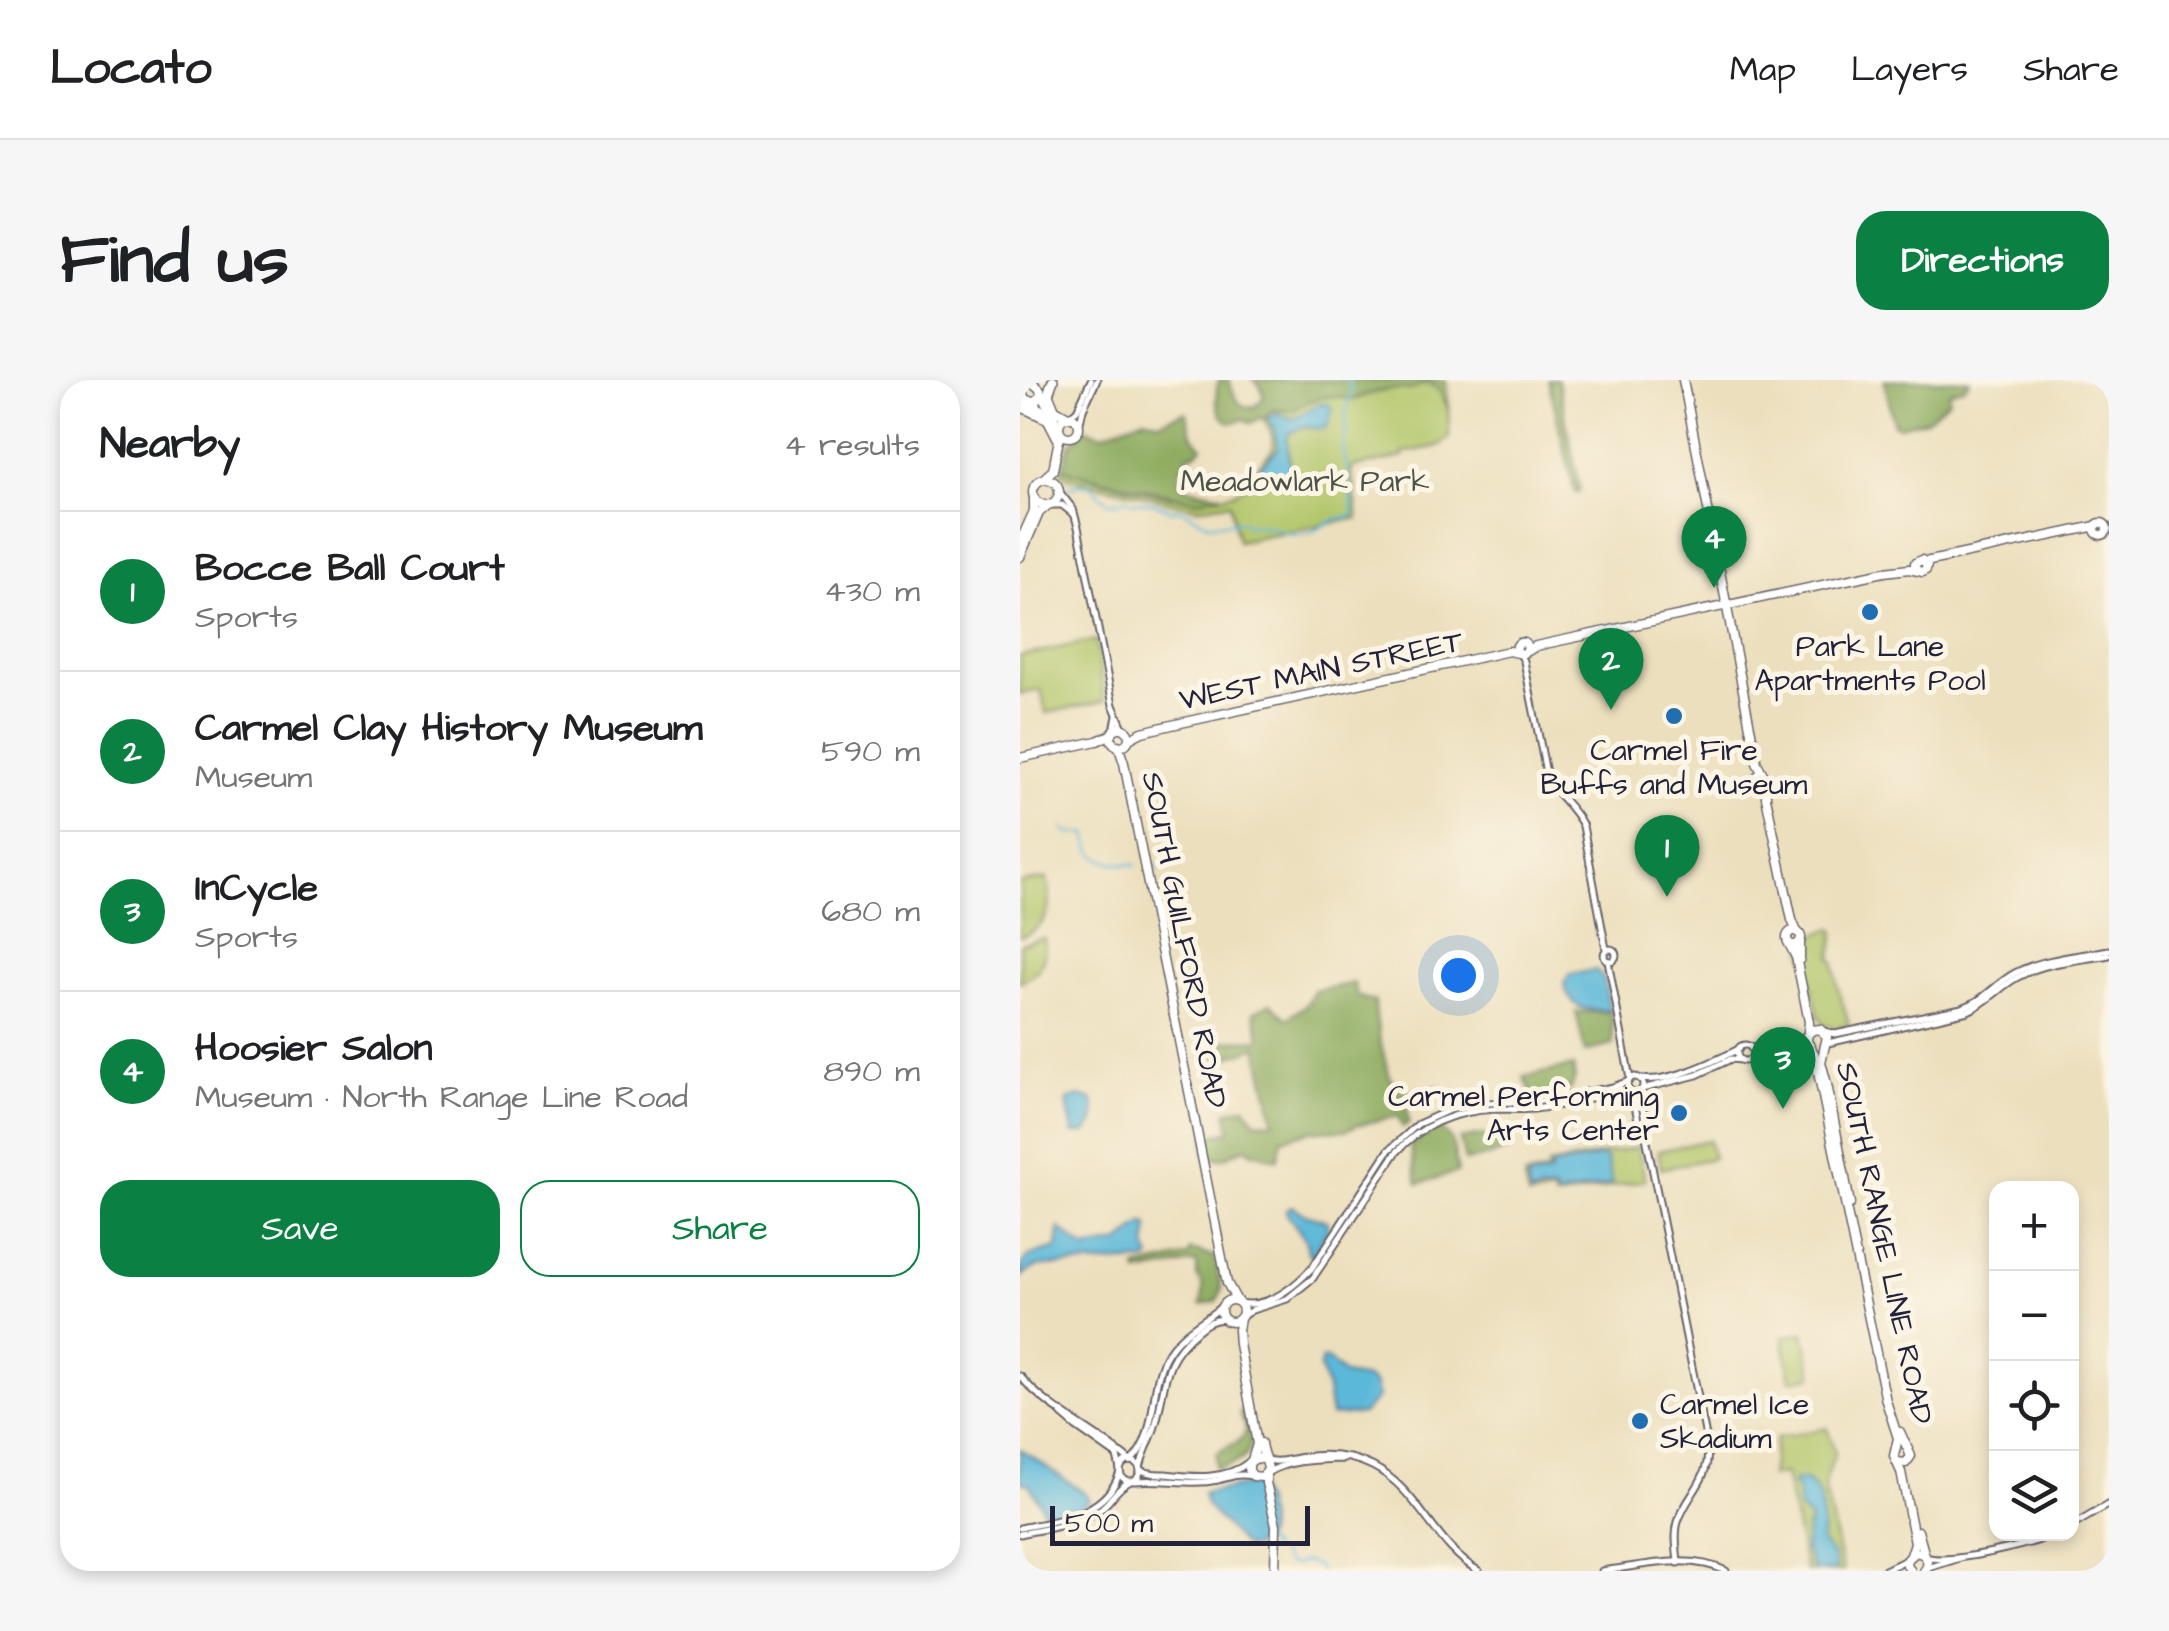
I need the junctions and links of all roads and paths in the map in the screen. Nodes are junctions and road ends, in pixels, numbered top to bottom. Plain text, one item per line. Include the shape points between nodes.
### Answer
1 (1051, 380) edge
2 (1094, 380) edge
3 (1684, 380) edge
4 (1023, 381) edge
5 (1041, 393) junction
6 (1023, 401) edge
7 (1055, 411) junction
8 (1068, 417) junction
9 (1078, 426) junction
10 (1059, 432) junction
11 (1072, 436) junction
12 (1043, 479) junction
13 (1058, 488) junction
14 (1034, 499) junction
15 (1049, 505) junction
16 (1074, 515) junction
17 (2108, 528) edge
18 (1021, 540) edge
19 (1020, 557) edge
20 (1728, 604) junction
21 (1523, 651) junction
22 (1120, 737) junction
23 (1020, 758) edge
24 (1794, 937) junction
25 (1610, 949) junction
26 (2109, 952) edge
27 (1610, 961) junction
28 (1822, 1030) junction
29 (1808, 1034) junction
30 (1825, 1045) junction
31 (1751, 1048) junction
32 (1811, 1048) junction
33 (1738, 1050) junction
34 (1752, 1057) junction
35 (1741, 1060) junction
36 (1628, 1062) junction
37 (1640, 1078) junction
38 (1629, 1080) junction
39 (1641, 1090) junction
40 (1630, 1091) junction
41 (1646, 1137) junction
42 (1228, 1283) junction
43 (1238, 1302) junction
44 (1223, 1305) junction
45 (1241, 1318) junction
46 (1227, 1320) junction
47 (1240, 1344) junction
48 (1020, 1376) edge
49 (1060, 1412) junction
50 (1254, 1425) junction
51 (1909, 1449) junction
52 (1895, 1450) junction
53 (1264, 1459) junction
54 (1347, 1459) junction
55 (1252, 1460) junction
56 (1131, 1461) junction
57 (1896, 1462) junction
58 (1908, 1462) junction
59 (1141, 1469) junction
60 (1120, 1471) junction
61 (1268, 1472) junction
62 (1254, 1476) junction
63 (1132, 1481) junction
64 (1269, 1495) junction
65 (2109, 1504) edge
66 (2079, 1522) edge
67 (1020, 1531) edge
68 (2035, 1541) edge
69 (1962, 1556) junction
70 (1909, 1557) junction
71 (1926, 1557) junction
72 (1678, 1562) junction
73 (1925, 1570) edge
74 (1275, 1571) edge
75 (1478, 1571) edge
76 (1602, 1571) edge
77 (1726, 1571) edge
78 (1883, 1571) edge
79 (1896, 1571) edge
80 (1910, 1571) edge

1 - 5 highway
1 - 7 highway via 1048,396
2 - 8 street
2 - 9 street
3 - 20 main road, SOUTH RANGE LINE ROAD
4 - 5 main road
4 - 6 main road
5 - 6 main road via 1038,400
5 - 7 main road
6 - 10 highway
7 - 8 main road
8 - 9 main road
8 - 10 main road
9 - 11 main road
10 - 11 main road
10 - 12 main road via 1053,470
11 - 13 main road via 1064,445
12 - 13 main road
12 - 14 main road via 1034,486
13 - 15 main road
13 - 16 street
14 - 15 main road
14 - 18 main road
15 - 16 street
15 - 19 main road
16 - 22 street
17 - 20 main road, WEST MAIN STREET via 2102,536 2095,529 1926,565 1921,573 1915,566
18 - 19 main road
20 - 21 main road, WEST MAIN STREET
20 - 24 main road, SOUTH RANGE LINE ROAD
21 - 22 main road, WEST MAIN STREET
21 - 25 street via 1543,759 1551,786 1584,826
22 - 23 main road
22 - 42 main road, SOUTH GUILFORD ROAD
24 - 28 main road, SOUTH RANGE LINE ROAD
24 - 29 main road, SOUTH RANGE LINE ROAD
25 - 27 street via 1604,956
25 - 27 street via 1617,955
26 - 28 street via 2026,968 1966,1007 1833,1034
26 - 30 street via 2026,973 1968,1011
27 - 36 street
28 - 29 main road
28 - 30 main road
29 - 31 street
29 - 32 main road
30 - 32 main road
30 - 51 main road, SOUTH RANGE LINE ROAD via 1820,1060 1889,1397
31 - 33 street
31 - 34 street
32 - 34 street
32 - 52 main road, SOUTH RANGE LINE ROAD
33 - 35 street
33 - 37 street via 1698,1068
34 - 35 street
35 - 39 street
36 - 37 street
36 - 38 street
37 - 38 street
37 - 39 street
38 - 40 street
38 - 43 street via 1541,1101 1449,1110 1418,1124 1388,1150 1301,1280 1274,1298
39 - 40 street
39 - 41 street
40 - 41 street
40 - 45 street via 1479,1111 1424,1128 1389,1162 1313,1278 1287,1299
41 - 72 street via 1708,1447 1703,1479 1678,1524
42 - 43 main road, SOUTH GUILFORD ROAD
42 - 44 main road, SOUTH GUILFORD ROAD
43 - 44 main road
43 - 45 main road
44 - 46 main road
44 - 56 street via 1167,1355 1148,1429
45 - 46 main road
45 - 47 main road
46 - 47 main road
46 - 59 street via 1210,1321 1174,1358
47 - 50 main road
48 - 49 street
49 - 56 street
49 - 60 street via 1117,1456
50 - 53 main road
50 - 55 main road
51 - 52 main road
51 - 58 main road
52 - 57 main road
53 - 54 street
53 - 55 main road
53 - 61 main road
54 - 61 street
54 - 75 street via 1391,1478
55 - 59 street via 1202,1478
55 - 62 main road via 1248,1470
56 - 59 street
56 - 60 street
57 - 58 main road
57 - 70 main road, SOUTH RANGE LINE ROAD via 1915,1543
58 - 71 main road, SOUTH RANGE LINE ROAD
59 - 63 street
60 - 63 street
60 - 67 street via 1108,1494 1086,1510
61 - 62 main road
61 - 64 main road
62 - 63 street
62 - 64 main road
63 - 67 street via 1090,1515
64 - 74 main road via 1277,1532
65 - 66 street
68 - 69 street
69 - 71 street
69 - 73 street
70 - 71 main road
70 - 78 street
70 - 80 main road, SOUTH RANGE LINE ROAD
71 - 73 main road, SOUTH RANGE LINE ROAD
72 - 76 street
72 - 77 street
79 - 80 street

